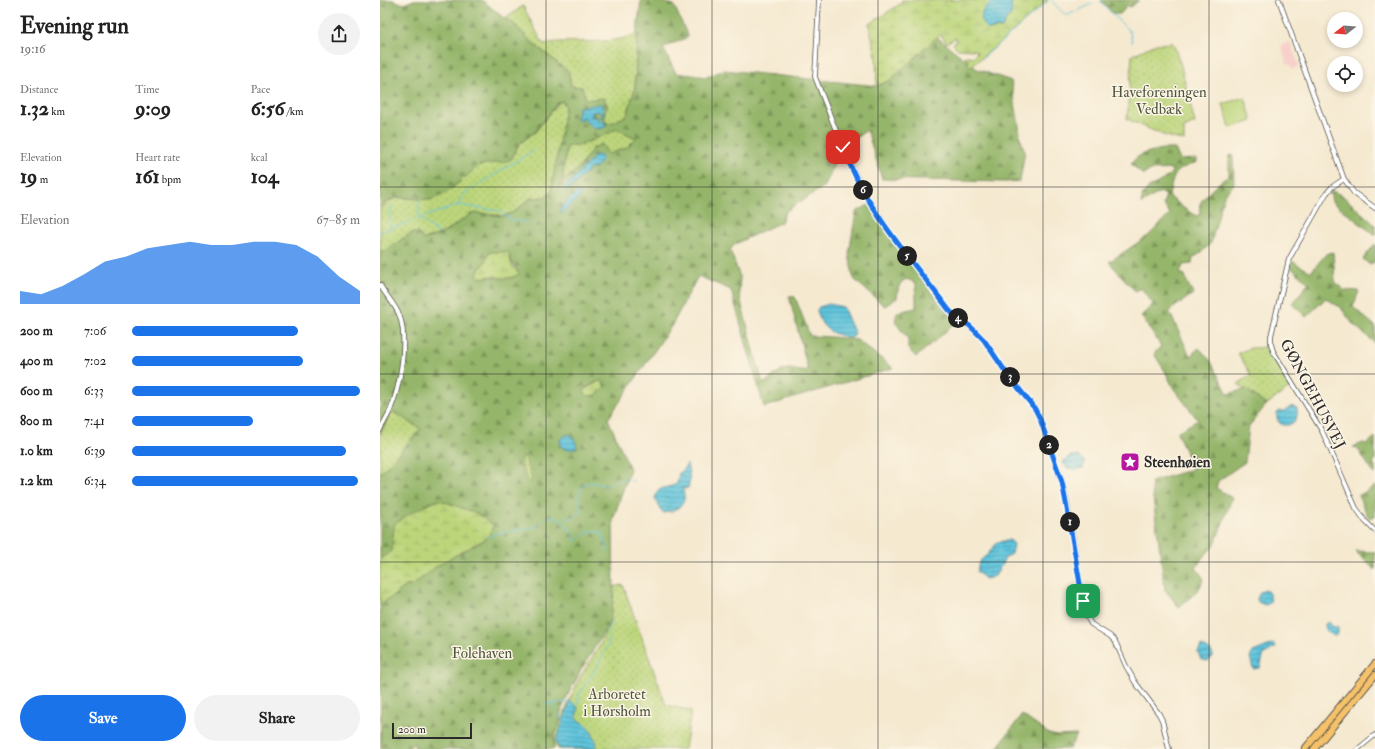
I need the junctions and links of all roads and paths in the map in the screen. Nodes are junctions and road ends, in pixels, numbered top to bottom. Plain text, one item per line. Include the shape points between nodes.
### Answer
1 (819, 0) edge
2 (1279, 0) edge
3 (1344, 179) junction
4 (1375, 208) edge
5 (380, 285) edge
6 (380, 430) edge
7 (1375, 532) edge
8 (1375, 664) edge
9 (1375, 675) edge
10 (1375, 735) edge
11 (1169, 749) edge
12 (1305, 749) edge
13 (1314, 749) edge
14 (1358, 749) edge

1 - 11 street via 815,77 853,171 904,253 949,310 984,340 1036,412 1062,482 1087,617 1091,624 1115,641 1134,682 1162,720
2 - 3 street
3 - 4 street via 1354,193
3 - 7 street, GØNGEHUSVEJ via 1326,194 1289,259 1271,344 1322,431 1356,508
5 - 6 street via 399,316 404,340 394,400
8 - 12 highway
9 - 13 highway
10 - 14 street

